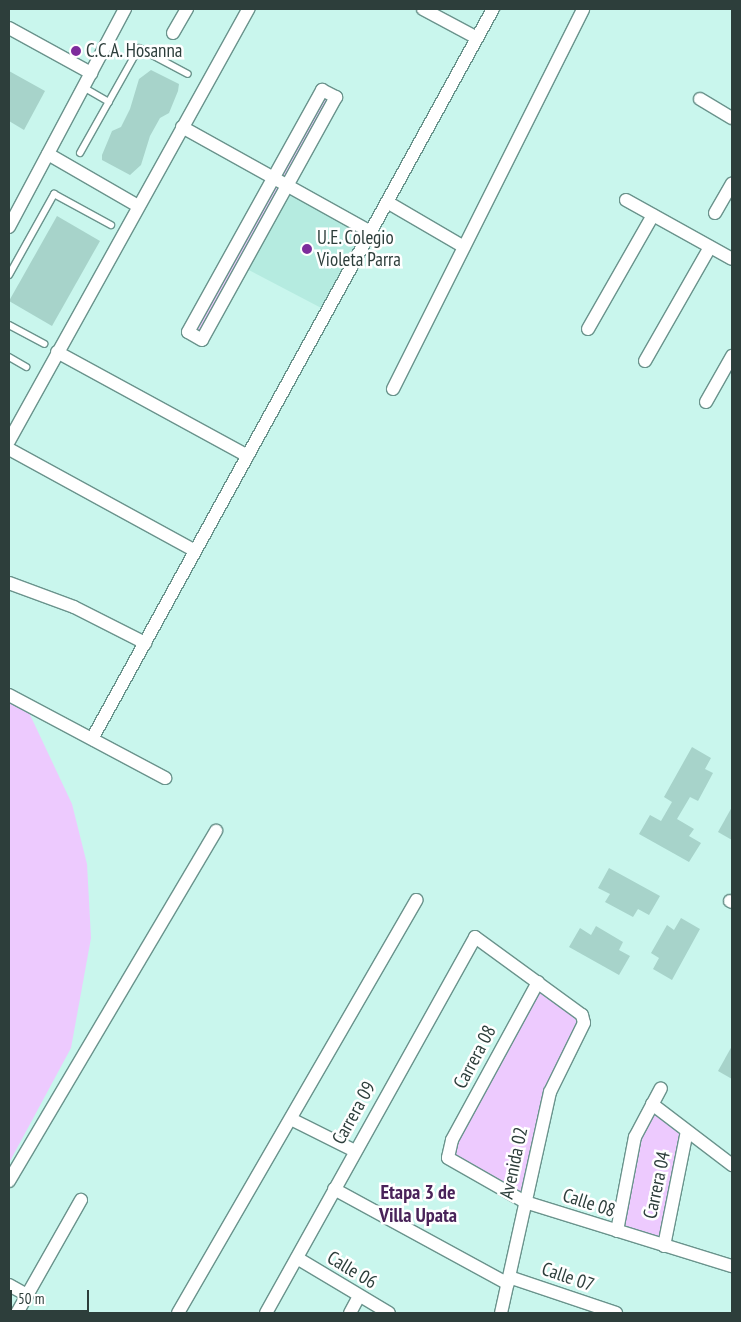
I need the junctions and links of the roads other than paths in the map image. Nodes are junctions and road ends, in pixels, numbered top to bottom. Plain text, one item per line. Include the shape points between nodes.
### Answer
1 (125, 9) edge
2 (187, 9) edge
3 (248, 9) edge
4 (423, 9) edge
5 (493, 9) edge
6 (583, 9) edge
7 (9, 28) edge
8 (173, 33) dead end
9 (477, 38) junction
10 (91, 73) junction
11 (188, 74) dead end
12 (83, 88) junction
13 (700, 99) dead end
14 (109, 102) junction
15 (732, 118) edge
16 (182, 127) junction
17 (80, 153) dead end
18 (48, 154) junction
19 (274, 178) junction
20 (732, 183) edge
21 (288, 185) junction
22 (626, 200) dead end
23 (387, 202) junction
24 (138, 206) junction
25 (715, 213) dead end
26 (653, 215) junction
27 (111, 224) dead end
28 (9, 227) edge
29 (371, 232) junction
30 (464, 247) junction
31 (710, 247) junction
32 (732, 259) edge
33 (9, 276) edge
34 (9, 325) edge
35 (588, 329) dead end
36 (44, 344) dead end
37 (58, 352) junction
38 (732, 356) edge
39 (9, 357) edge
40 (645, 362) dead end
41 (26, 367) dead end
42 (393, 389) dead end
43 (706, 402) dead end
44 (9, 441) edge
45 (9, 449) edge
46 (248, 456) junction
47 (195, 551) junction
48 (9, 583) edge
49 (145, 643) junction
50 (9, 695) edge
51 (92, 739) junction
52 (165, 778) dead end
53 (216, 831) dead end
54 (416, 900) dead end
55 (538, 982) junction
56 (661, 1088) dead end
57 (652, 1104) junction
58 (291, 1119) junction
59 (688, 1131) junction
60 (355, 1151) junction
61 (447, 1152) joint
62 (732, 1165) edge
63 (9, 1182) edge
64 (334, 1189) junction
65 (81, 1200) dead end
66 (525, 1202) junction
67 (616, 1231) junction
68 (664, 1246) junction
69 (297, 1258) junction
70 (732, 1266) edge
71 (508, 1280) junction
72 (9, 1285) edge
73 (27, 1295) junction
74 (359, 1296) junction
75 (17, 1313) edge
76 (178, 1313) edge
77 (266, 1313) edge
78 (350, 1313) edge
79 (389, 1313) edge
80 (502, 1313) edge
81 (616, 1313) edge

1 - 10 street
2 - 8 street
3 - 16 street
4 - 9 street
5 - 9 street
6 - 30 street
7 - 10 street
9 - 23 street
10 - 12 street
11 - 14 lane via 139,48
12 - 14 lane
12 - 18 street
13 - 15 street
14 - 17 lane
16 - 19 street
16 - 24 street
18 - 24 street
18 - 28 street
19 - 21 street
19 - 21 street via 322,90 336,97
19 - 21 street via 188,332 202,340
20 - 25 street
21 - 29 street
22 - 26 street
23 - 29 street
23 - 30 street
24 - 37 street
26 - 31 street
26 - 35 street
27 - 33 lane via 54,194
29 - 46 street
30 - 42 street
31 - 32 street
31 - 40 street
34 - 36 lane
37 - 44 street
37 - 46 street
38 - 43 street
39 - 41 lane
45 - 47 street
46 - 47 street
47 - 49 street
48 - 49 street via 74,607
49 - 51 street
50 - 51 street
51 - 52 street
53 - 63 street
54 - 58 street
55 - 60 street, Carrera 09 via 479,938 470,940
55 - 61 street, Carrera 08
55 - 66 street, Avenida 02 via 582,1015 584,1027 550,1092
56 - 57 street
57 - 59 street
57 - 67 street via 635,1137
58 - 60 street
58 - 76 street
59 - 62 street
59 - 68 street, Carrera 04
60 - 64 street, Carrera 09
61 - 66 street, Calle 08 via 451,1161
64 - 69 street, Carrera 09
64 - 71 street, Calle 07
65 - 73 street
66 - 67 street, Calle 08
66 - 71 street, Avenida 02
67 - 68 street, Calle 08
68 - 70 street, Calle 08
69 - 74 street, Calle 06
69 - 77 street, Carrera 09
71 - 80 street, Avenida 02
71 - 81 street, Calle 07
72 - 73 street
73 - 75 street
74 - 78 street
74 - 79 street, Calle 06

